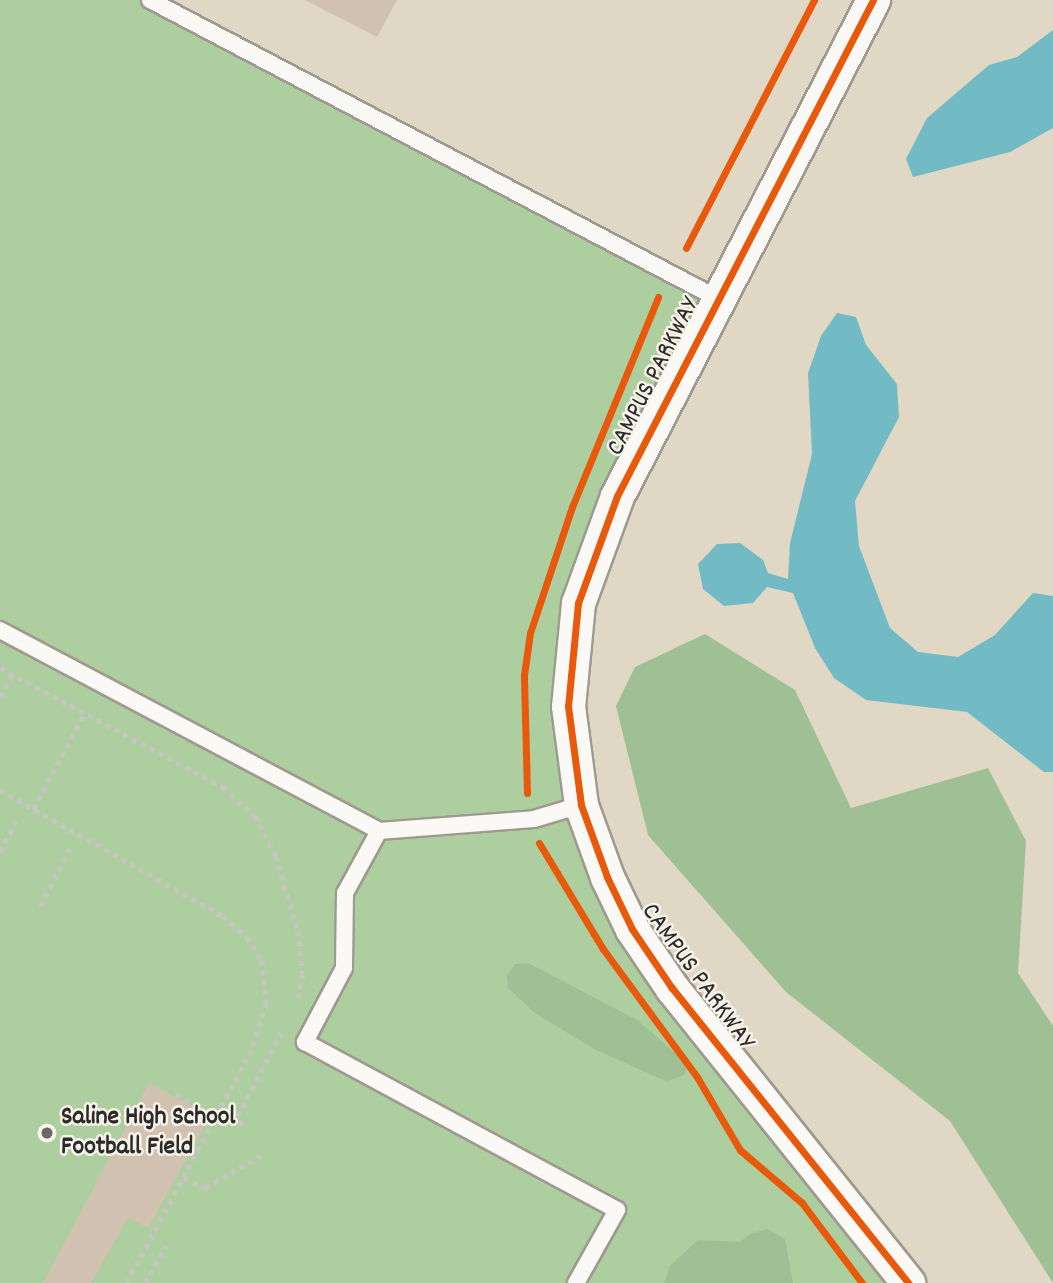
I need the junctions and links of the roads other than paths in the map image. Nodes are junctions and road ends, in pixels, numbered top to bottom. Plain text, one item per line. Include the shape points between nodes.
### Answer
1 (150, 0) edge
2 (873, 0) edge
3 (718, 298) junction
4 (0, 630) edge
5 (581, 805) junction
6 (379, 831) junction
7 (576, 1283) edge
8 (908, 1283) edge

1 - 3 lane
2 - 3 street, CAMPUS PARKWAY
3 - 5 street, CAMPUS PARKWAY via 617,496 578,603 568,706
4 - 6 lane
5 - 6 lane via 534,819
5 - 8 street, CAMPUS PARKWAY via 607,877 647,952
6 - 7 lane via 345,893 344,968 305,1042 617,1210

